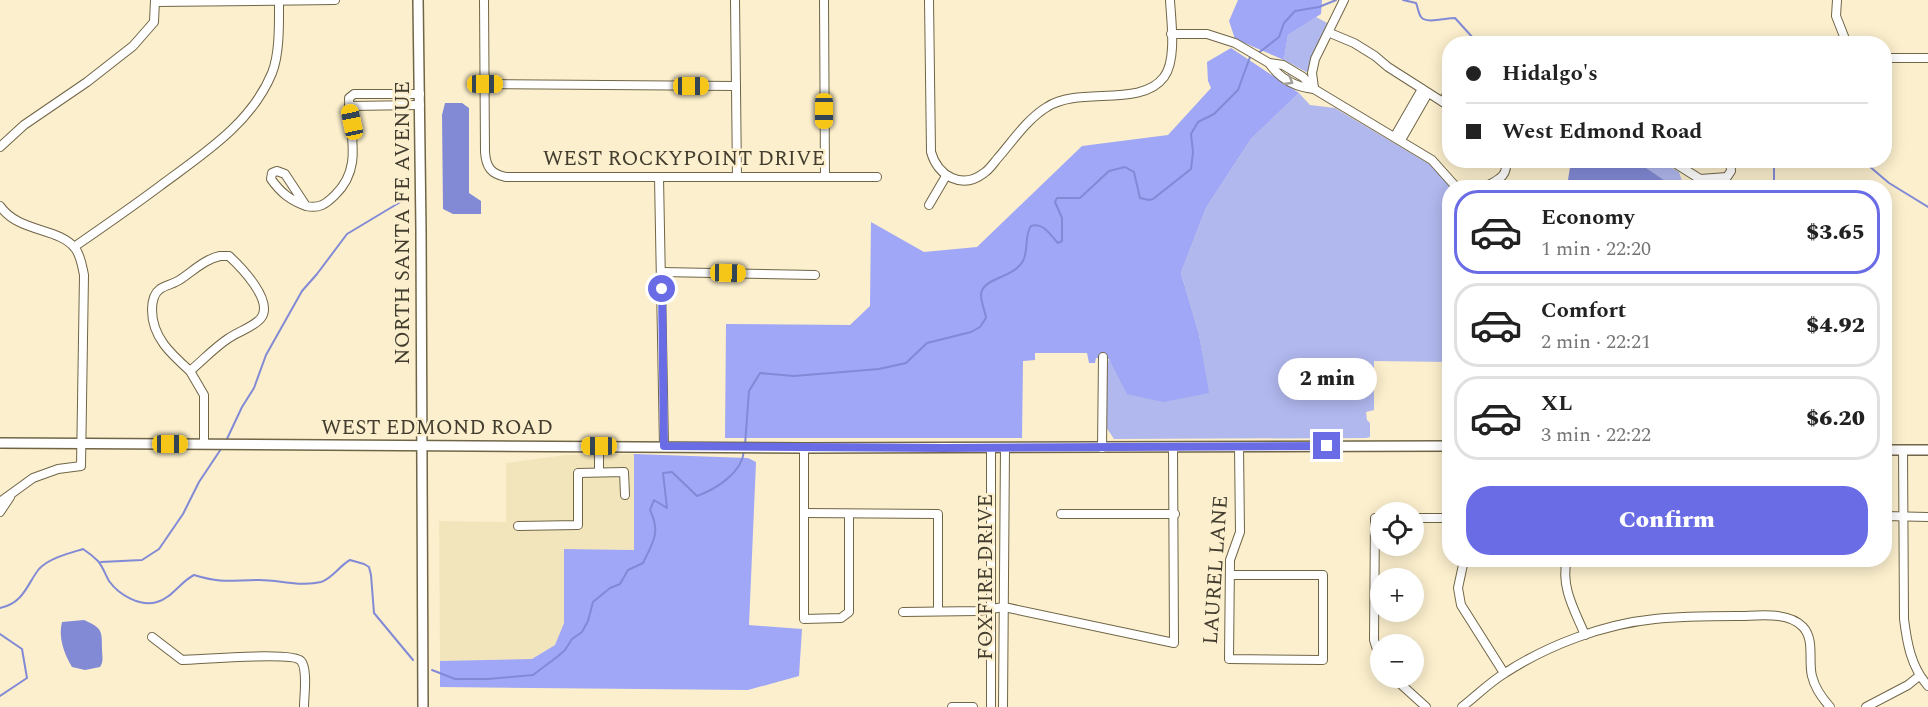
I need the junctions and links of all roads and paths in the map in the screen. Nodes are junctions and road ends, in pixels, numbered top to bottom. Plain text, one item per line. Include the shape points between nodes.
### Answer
1 (279, 0) edge
2 (336, 0) edge
3 (418, 0) edge
4 (484, 0) edge
5 (735, 0) edge
6 (824, 0) edge
7 (928, 0) edge
8 (1170, 0) edge
9 (1344, 0) edge
10 (1837, 0) edge
11 (155, 1) edge
12 (1330, 33) junction
13 (1171, 34) junction
14 (1845, 36) edge
15 (1892, 58) edge
16 (1928, 58) edge
17 (485, 84) junction
18 (736, 86) junction
19 (1314, 90) junction
20 (1425, 91) junction
21 (420, 94) junction
22 (1442, 102) edge
23 (420, 105) junction
24 (349, 106) junction
25 (1398, 138) junction
26 (0, 147) edge
27 (1506, 168) edge
28 (1683, 168) edge
29 (1731, 168) edge
30 (946, 176) junction
31 (659, 177) junction
32 (737, 177) junction
33 (825, 177) junction
34 (877, 177) dead end
35 (1700, 179) joint
36 (1450, 180) edge
37 (1496, 180) edge
38 (929, 205) dead end
39 (0, 206) edge
40 (306, 206) junction
41 (74, 247) junction
42 (662, 272) junction
43 (815, 275) dead end
44 (1102, 357) dead end
45 (190, 371) junction
46 (0, 443) edge
47 (81, 443) junction
48 (204, 444) junction
49 (422, 446) junction
50 (599, 446) junction
51 (664, 446) junction
52 (1442, 446) edge
53 (1173, 447) junction
54 (1239, 447) junction
55 (804, 448) junction
56 (991, 448) junction
57 (1005, 448) junction
58 (1102, 448) junction
59 (1892, 450) edge
60 (1903, 450) junction
61 (1928, 450) edge
62 (599, 472) junction
63 (13, 493) junction
64 (625, 495) dead end
65 (0, 501) edge
66 (0, 512) edge
67 (805, 513) junction
68 (849, 513) junction
69 (1174, 513) junction
70 (1061, 514) dead end
71 (1892, 516) edge
72 (1904, 516) junction
73 (1928, 517) edge
74 (1424, 518) edge
75 (1442, 518) edge
76 (518, 526) dead end
77 (1375, 556) edge
78 (1462, 567) edge
79 (1566, 567) edge
80 (1230, 575) junction
81 (1004, 607) junction
82 (991, 609) junction
83 (938, 611) junction
84 (903, 612) dead end
85 (1374, 634) edge
86 (1585, 635) junction
87 (152, 637) dead end
88 (1504, 673) junction
89 (1919, 676) junction
90 (1928, 686) edge
91 (1405, 688) edge
92 (304, 707) edge
93 (423, 707) edge
94 (952, 707) edge
95 (973, 707) edge
96 (991, 707) edge
97 (1004, 707) edge
98 (1426, 707) edge
99 (1462, 707) edge
100 (1830, 707) edge
101 (1866, 707) edge

1 - 2 street
1 - 11 street
1 - 41 street via 273,70 260,98 237,127
3 - 21 main road, NORTH SANTA FE AVENUE
4 - 17 street
5 - 18 street
6 - 33 street
7 - 30 street via 931,152 934,164
8 - 13 street
9 - 12 street
10 - 14 street via 1836,16
11 - 26 street via 154,22 134,46 24,125
12 - 19 street via 1315,59
12 - 20 street via 1354,43
13 - 19 street via 1207,34 1235,43 1269,63 1283,65 1303,77
13 - 30 street via 1170,66 1150,89 1049,105 984,174 959,180
15 - 16 street
17 - 18 street
17 - 31 street, WEST ROCKYPOINT DRIVE via 486,164 492,173 506,177
18 - 32 street
19 - 25 street
20 - 22 street
20 - 25 street
21 - 23 main road, NORTH SANTA FE AVENUE
21 - 24 street via 354,94 349,98
23 - 24 street
23 - 49 main road, NORTH SANTA FE AVENUE
24 - 40 street via 350,177 323,206
25 - 36 street via 1432,160
27 - 37 street
28 - 35 street
29 - 35 street via 1727,177
30 - 38 street
31 - 32 street, WEST ROCKYPOINT DRIVE
31 - 42 street
32 - 33 street, WEST ROCKYPOINT DRIVE
33 - 34 street, WEST ROCKYPOINT DRIVE
39 - 41 street via 9,217
40 - 40 street via 285,174 272,173 271,179 285,196
41 - 47 street via 84,275
42 - 43 street
42 - 51 street
44 - 58 street
45 - 45 street via 227,339 261,319 264,311 257,290 229,256 211,258 154,296 152,316 157,335
45 - 48 street via 204,395
46 - 47 main road, WEST EDMOND ROAD
47 - 48 main road, WEST EDMOND ROAD
47 - 63 street via 81,466 33,478
48 - 49 main road, WEST EDMOND ROAD
49 - 50 main road, WEST EDMOND ROAD
49 - 93 main road, NORTH SANTA FE AVENUE
50 - 51 main road, WEST EDMOND ROAD
50 - 62 street
51 - 55 main road, WEST EDMOND ROAD
52 - 54 main road, WEST EDMOND ROAD
53 - 54 main road, WEST EDMOND ROAD
53 - 58 main road, WEST EDMOND ROAD
53 - 69 street
54 - 80 street, LAUREL LANE via 1240,532 1230,560
55 - 56 main road, WEST EDMOND ROAD
55 - 67 street
56 - 57 main road, WEST EDMOND ROAD
56 - 82 street, FOXFIRE DRIVE
57 - 58 main road, WEST EDMOND ROAD
57 - 81 street, FOXFIRE DRIVE
59 - 60 main road
60 - 61 main road
60 - 72 street
62 - 64 street via 624,472
62 - 76 street via 578,473 578,525
63 - 65 street
63 - 66 street
67 - 68 street
67 - 68 street via 804,619 841,618 849,612
68 - 83 street via 938,514
69 - 70 street
69 - 81 street via 1174,643
71 - 72 street
72 - 73 street
72 - 89 street via 1904,619 1907,644
74 - 75 street
77 - 85 street
78 - 88 street via 1458,588 1461,605
79 - 86 street via 1566,588
80 - 80 street, LAUREL LANE via 1323,575 1323,660 1229,659
81 - 82 street
81 - 97 street, FOXFIRE DRIVE
82 - 83 street
82 - 96 street, FOXFIRE DRIVE
83 - 84 street
86 - 88 street
86 - 100 street via 1627,623 1691,616 1776,616 1792,620 1804,628 1810,642 1815,688
87 - 92 street via 182,660 296,657 305,668
88 - 99 street
89 - 90 street
89 - 101 street
91 - 98 street
94 - 95 street

